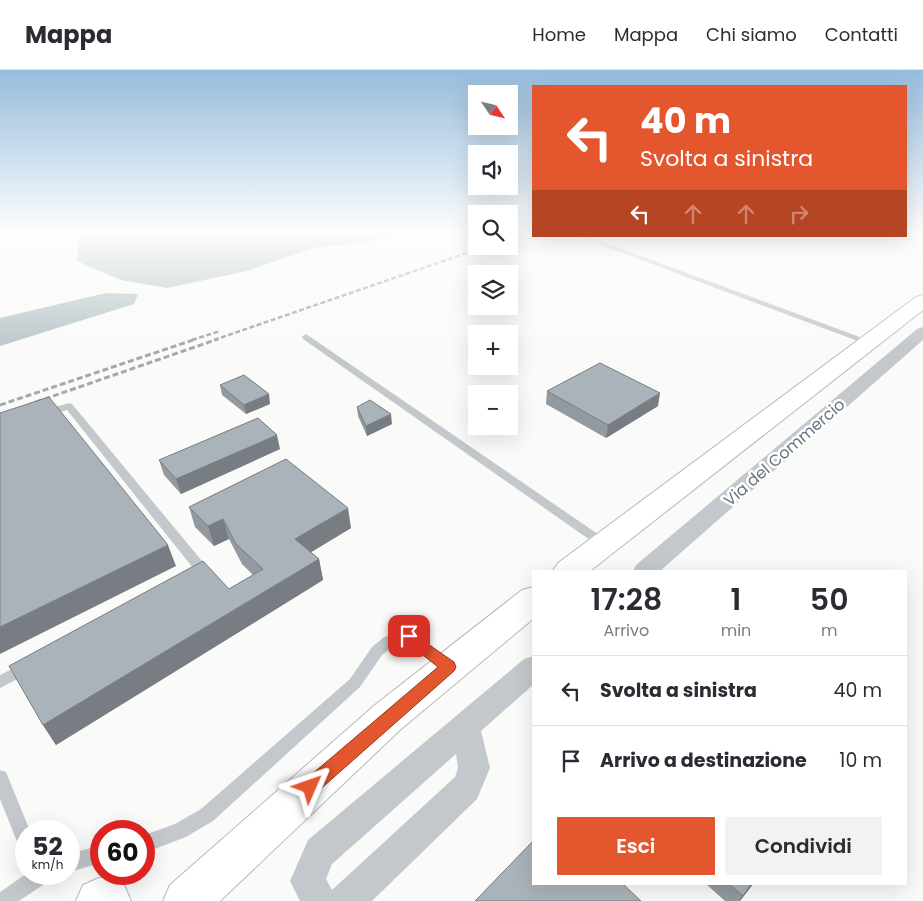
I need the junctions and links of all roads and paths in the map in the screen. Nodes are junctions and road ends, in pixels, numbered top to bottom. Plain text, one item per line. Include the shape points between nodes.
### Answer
1 (675, 271) edge
2 (921, 304) edge
3 (923, 332) edge
4 (306, 337) dead end
5 (869, 342) junction
6 (34, 418) edge
7 (604, 544) junction
8 (570, 570) edge
9 (647, 570) edge
10 (198, 579) edge
11 (532, 602) edge
12 (34, 664) edge
13 (449, 667) junction
14 (532, 670) edge
15 (0, 682) edge
16 (465, 727) junction
17 (0, 778) edge
18 (17, 820) edge
19 (155, 840) edge
20 (25, 885) edge
21 (2, 901) edge
22 (100, 901) edge
23 (108, 901) edge
24 (186, 901) edge
25 (319, 901) edge
26 (346, 901) edge

1 - 5 lane
2 - 5 main road
3 - 9 street, Via del Commercio
4 - 7 lane
5 - 7 main road
6 - 10 lane via 69,406 206,575
7 - 8 main road
11 - 13 main road
12 - 15 lane
13 - 19 lane via 409,636 390,641 377,651 355,683 207,815 180,831
13 - 24 main road via 347,754
14 - 16 street
16 - 25 street via 320,852 308,881
16 - 26 street via 474,768 466,788
17 - 18 lane
20 - 21 lane
22 - 23 main road

